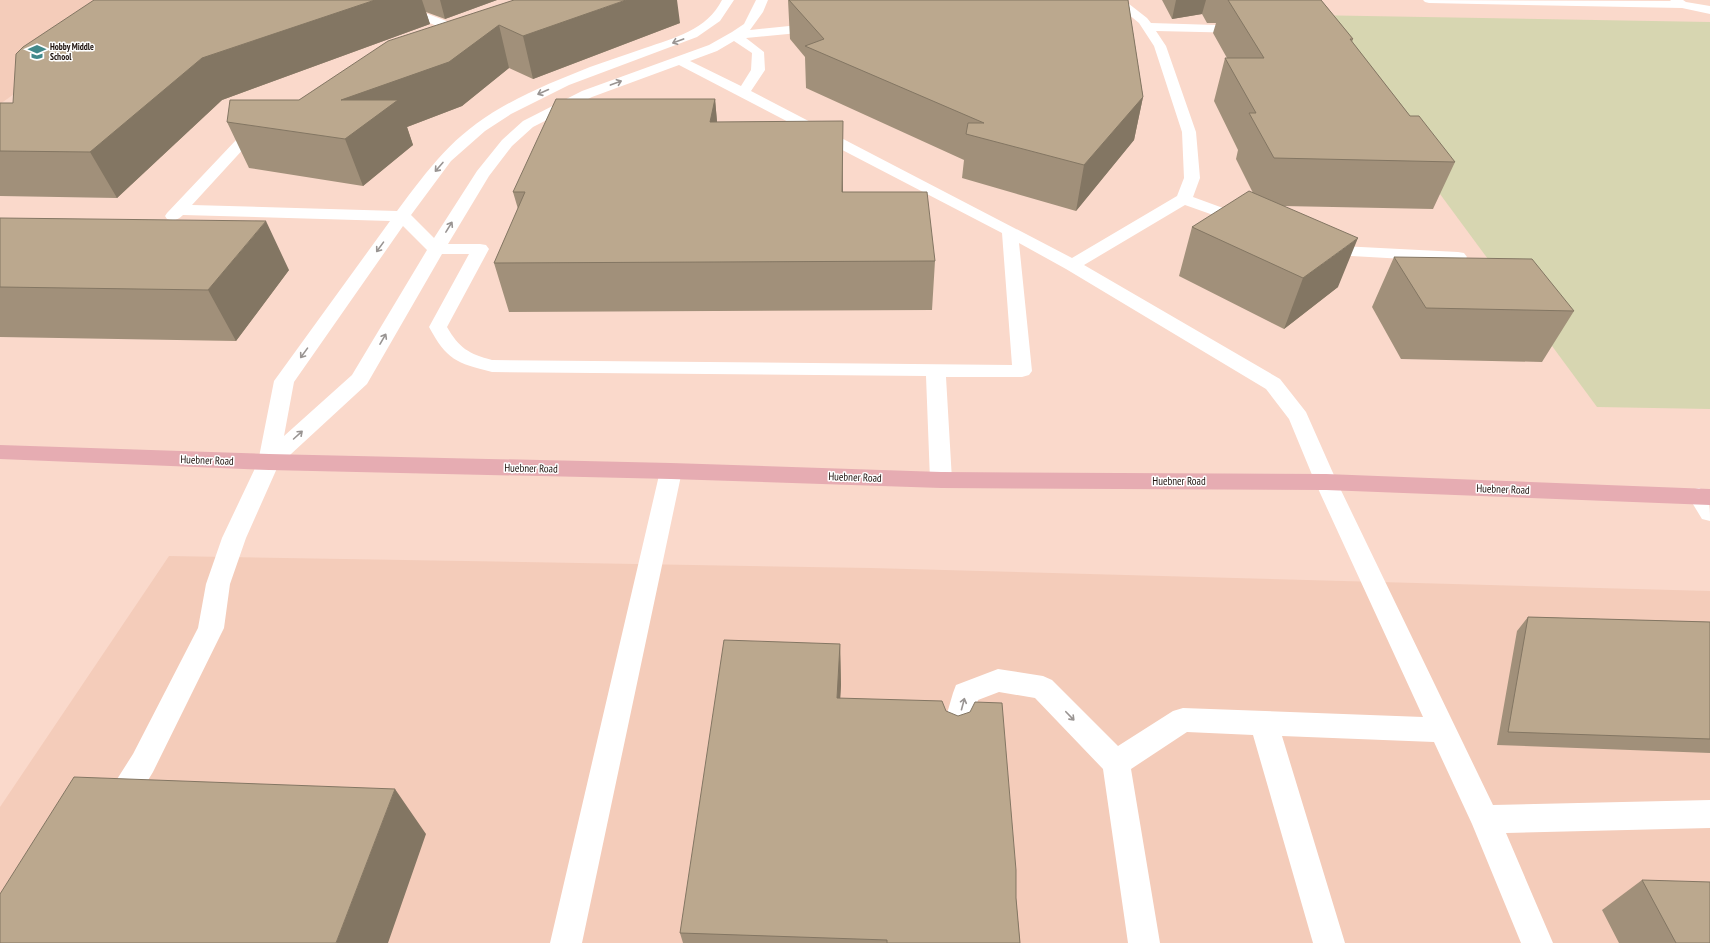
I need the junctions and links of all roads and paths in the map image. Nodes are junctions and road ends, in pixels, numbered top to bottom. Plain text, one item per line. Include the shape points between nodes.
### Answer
1 (381, 0) edge
2 (728, 0) edge
3 (1116, 0) edge
4 (1429, 0) edge
5 (757, 1) edge
6 (1679, 2) edge
7 (1710, 10) edge
8 (830, 26) edge
9 (476, 27) edge
10 (1147, 27) junction
11 (1257, 29) edge
12 (702, 30) junction
13 (461, 31) junction
14 (735, 36) junction
15 (441, 40) edge
16 (679, 60) junction
17 (565, 82) junction
18 (743, 92) junction
19 (586, 94) junction
20 (274, 117) edge
21 (541, 118) junction
22 (572, 118) edge
23 (1184, 199) junction
24 (180, 210) junction
25 (403, 216) junction
26 (158, 226) edge
27 (1265, 229) edge
28 (1010, 231) junction
29 (1309, 245) edge
30 (436, 248) junction
31 (1458, 257) edge
32 (1072, 265) junction
33 (936, 370) junction
34 (0, 452) edge
35 (269, 462) junction
36 (671, 471) junction
37 (941, 480) junction
38 (1326, 482) junction
39 (1706, 502) edge
40 (1264, 724) junction
41 (1442, 730) junction
42 (953, 741) edge
43 (1116, 763) junction
44 (1710, 814) edge
45 (1485, 819) junction
46 (106, 823) edge
47 (566, 943) edge
48 (1144, 943) edge
49 (1329, 943) edge
50 (1537, 943) edge

1 - 13 lane
2 - 12 lane via 724,9
3 - 10 lane
4 - 6 lane
5 - 14 lane via 757,12 748,26
6 - 7 lane
8 - 14 lane
9 - 13 lane
10 - 11 lane
10 - 23 lane via 1160,46 1189,132 1192,178
12 - 14 lane
12 -> 17 lane
13 - 15 lane
14 - 16 lane via 713,48
14 - 18 lane via 758,52 758,70
16 - 18 lane
19 -> 16 lane
17 - 19 lane
17 -> 25 lane via 520,102 456,147 430,177
18 - 28 lane
19 - 21 lane
20 - 24 lane via 242,142
21 - 22 lane
30 -> 21 lane via 482,174 507,143 528,124
23 - 27 lane
23 - 32 lane
24 - 25 lane
24 - 26 lane
25 - 30 lane
25 -> 35 lane via 284,380
28 - 32 lane
28 - 33 lane via 1022,371
29 - 31 lane via 1324,251
30 - 33 lane via 480,249 438,327 446,344 462,358 492,366
35 -> 30 lane via 360,379
32 - 38 lane via 1273,384 1299,417
33 - 37 lane
34 - 35 main road, Huebner Road
35 - 36 main road, Huebner Road
35 - 46 lane via 232,545 218,584 211,628 143,763
36 - 37 main road, Huebner Road
36 - 47 lane
37 - 38 main road, Huebner Road
38 - 39 main road, Huebner Road
38 - 41 lane
40 - 41 lane
40 - 43 lane via 1183,720
40 - 49 lane
41 - 45 lane
42 -> 43 lane via 966,693 998,680 1043,688
43 - 48 lane
44 - 45 lane
45 - 50 lane

